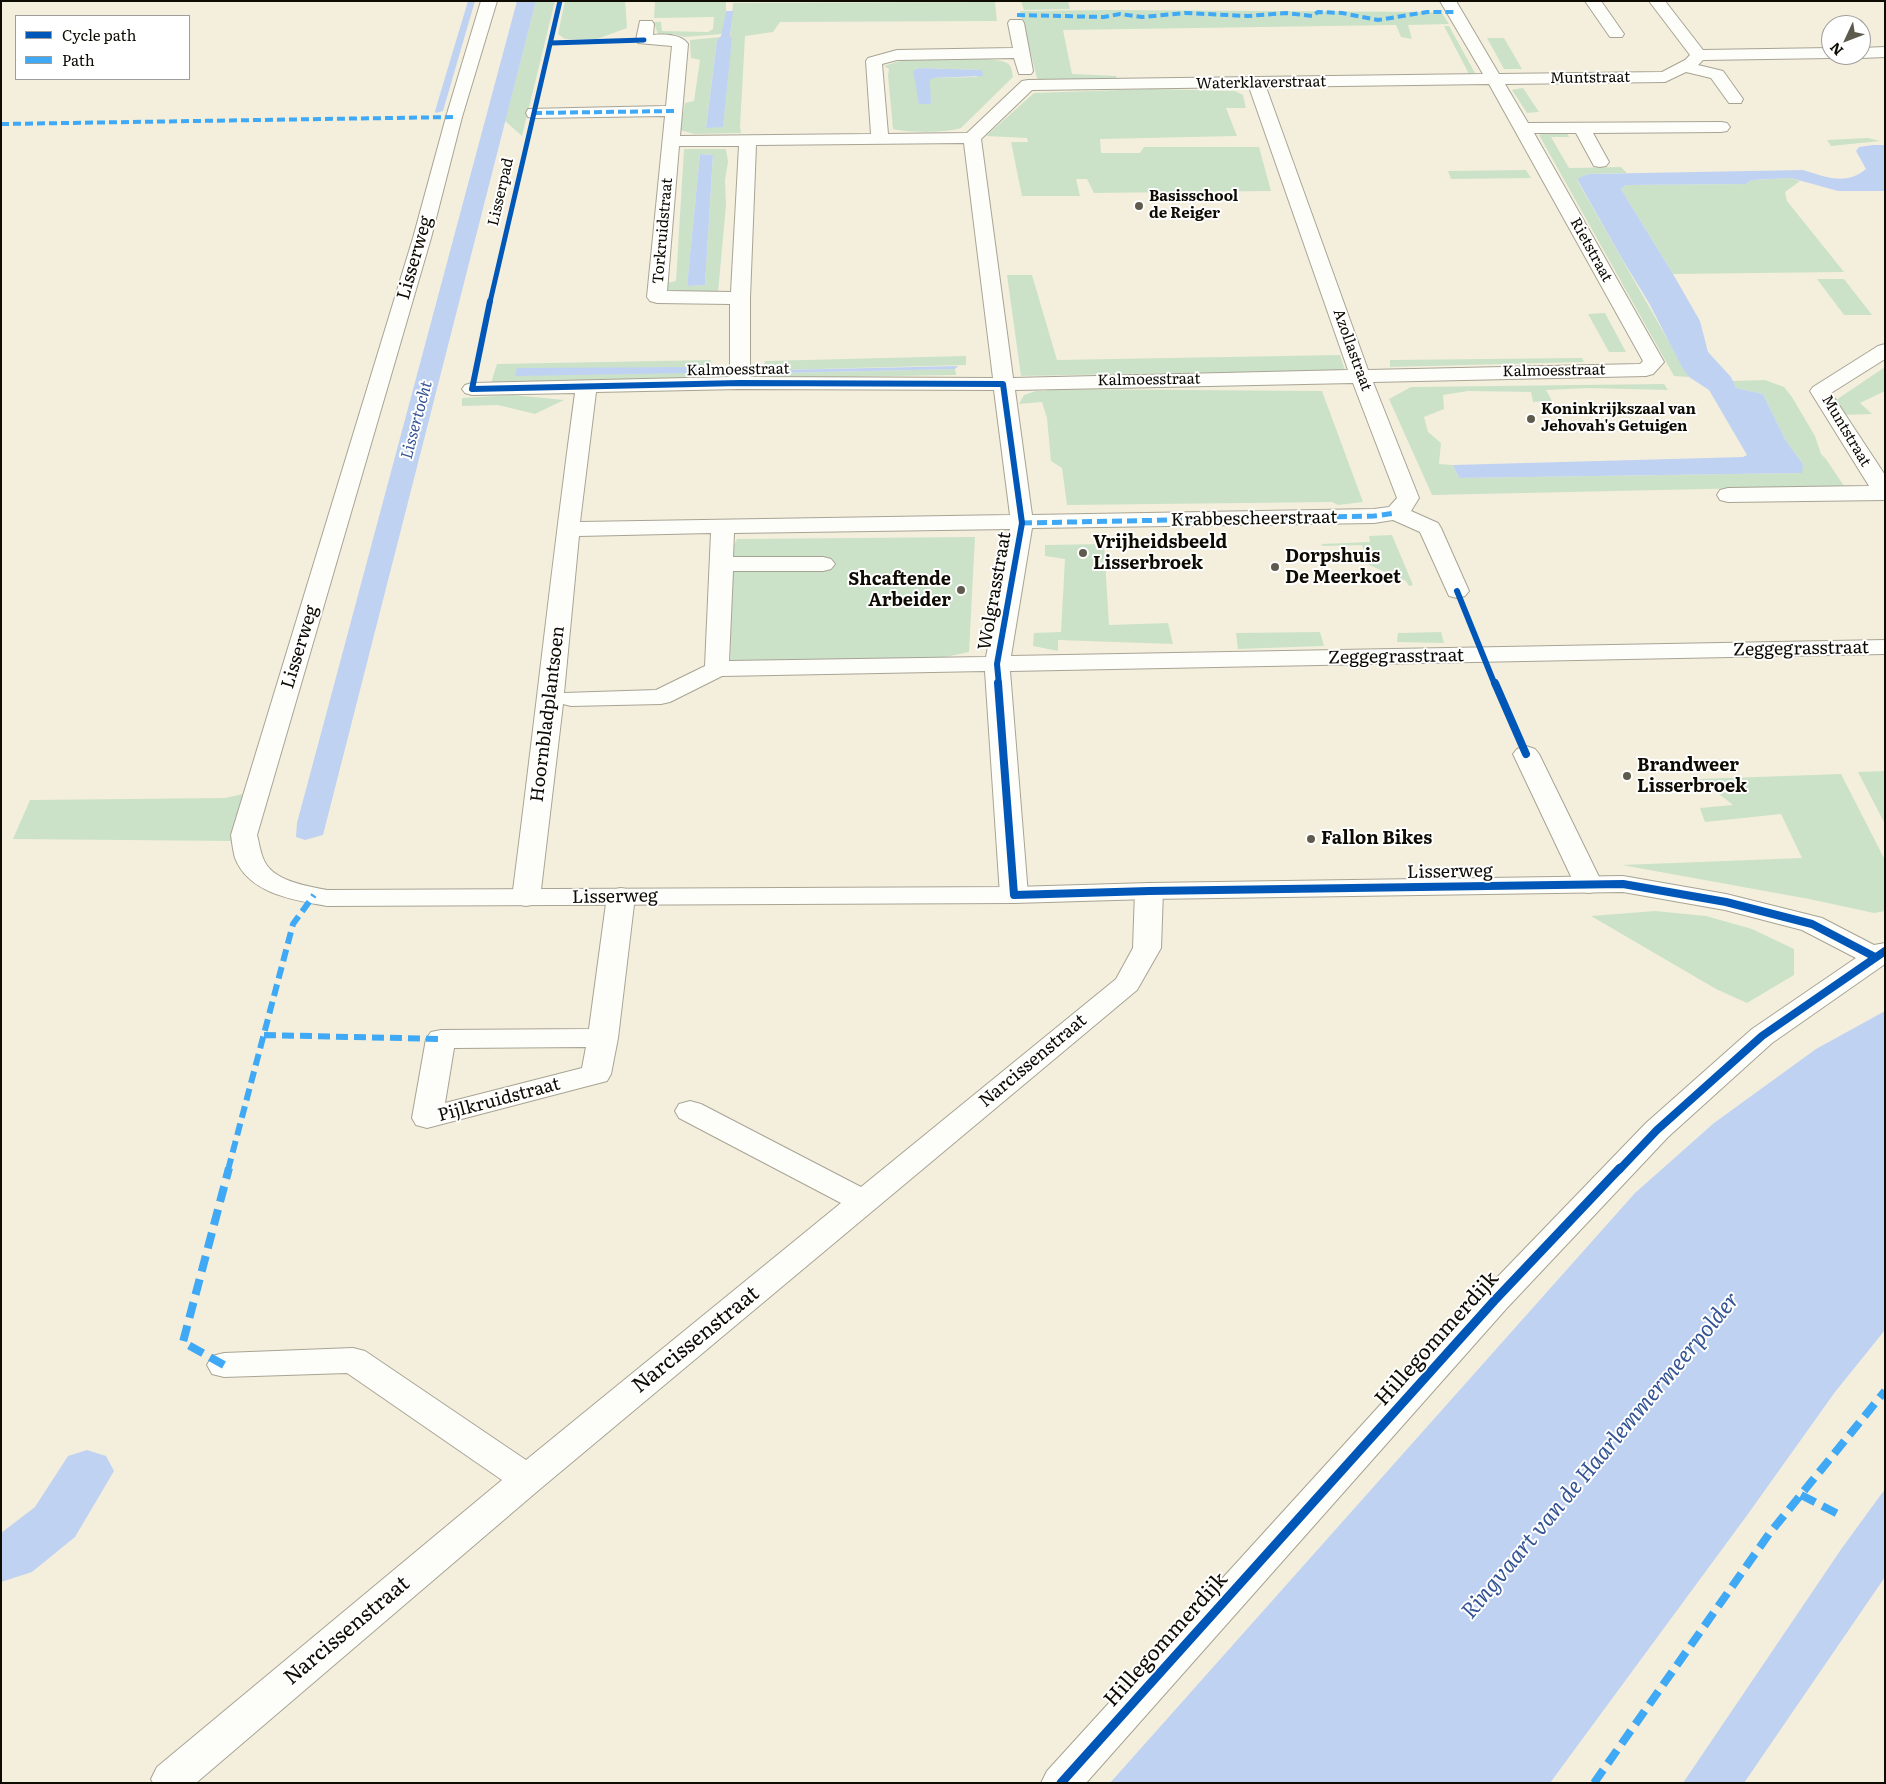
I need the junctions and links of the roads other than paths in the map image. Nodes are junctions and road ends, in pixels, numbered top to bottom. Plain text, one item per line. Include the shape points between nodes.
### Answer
1 (489, 1) edge
2 (1448, 1) edge
3 (1593, 1) edge
4 (1657, 1) edge
5 (1016, 23) dead end
6 (646, 24) dead end
7 (1616, 34) dead end
8 (1871, 52) edge
9 (1885, 52) edge
10 (1022, 53) junction
11 (1821, 53) edge
12 (1698, 55) junction
13 (1684, 67) junction
14 (1493, 80) junction
15 (1256, 84) junction
16 (1028, 86) junction
17 (1735, 99) dead end
18 (674, 111) junction
19 (534, 113) dead end
20 (1581, 127) junction
21 (1722, 127) dead end
22 (1523, 128) junction
23 (972, 138) junction
24 (880, 139) junction
25 (748, 140) junction
26 (672, 141) junction
27 (1600, 162) dead end
28 (740, 298) junction
29 (1885, 350) edge
30 (1646, 370) joint
31 (1360, 375) junction
32 (740, 383) junction
33 (1003, 384) junction
34 (586, 387) junction
35 (472, 389) dead end
36 (1883, 488) edge
37 (1728, 495) dead end
38 (1396, 513) junction
39 (1022, 523) junction
40 (723, 527) junction
41 (568, 529) junction
42 (723, 564) junction
43 (823, 564) dead end
44 (1457, 591) dead end
45 (1885, 648) edge
46 (997, 664) junction
47 (717, 669) junction
48 (571, 699) dead end
49 (1526, 754) dead end
50 (1589, 886) junction
51 (1149, 891) junction
52 (1014, 895) junction
53 (621, 896) junction
54 (526, 898) junction
55 (1880, 954) edge
56 (603, 1038) junction
57 (690, 1111) dead end
58 (864, 1202) junction
59 (224, 1365) dead end
60 (527, 1479) junction
61 (176, 1783) edge
62 (1062, 1783) edge

1 - 54 street, Lisserweg via 422,238 244,835 249,860 262,876 292,891 327,898
2 - 14 street, Rietstraat
3 - 7 street
4 - 12 street
5 - 10 street
6 - 18 street, Torkruidstraat via 644,40 664,39 680,44
8 - 9 street
10 - 16 street
10 - 24 street via 896,55 874,61
11 - 12 street
12 - 13 street, Muntstraat
13 - 14 street, Muntstraat via 1665,77
13 - 17 street via 1718,74
14 - 15 street, Waterklaverstraat
14 - 22 street, Rietstraat
15 - 16 street, Waterklaverstraat
15 - 31 street, Azollastraat
16 - 23 street
18 - 19 street
18 - 26 street, Torkruidstraat
20 - 21 street
20 - 22 street
20 - 27 street
22 - 30 street, Rietstraat via 1654,362
23 - 24 street
23 - 33 street, Wolgrasstraat
24 - 25 street
25 - 26 street
25 - 28 street
26 - 28 street, Torkruidstraat via 657,297
28 - 32 street
29 - 36 street, Muntstraat via 1820,391
30 - 31 street, Kalmoesstraat
31 - 33 street, Kalmoesstraat
31 - 38 street, Azollastraat via 1408,498
32 - 33 street, Kalmoesstraat
32 - 34 street, Kalmoesstraat
33 - 39 street, Wolgrasstraat
34 - 35 street, Kalmoesstraat
34 - 41 street, Hoornbladplantsoen
36 - 37 street, Muntstraat
38 - 39 street, Krabbescheerstraat
38 - 44 street via 1430,528
39 - 40 street
39 - 46 street, Wolgrasstraat
40 - 41 street
40 - 42 street
41 - 54 street, Hoornbladplantsoen via 552,699
42 - 43 street
42 - 47 street
45 - 46 street, Zeggegrasstraat
46 - 47 street, Hoornbladplantsoen
46 - 52 street, Wolgrasstraat
47 - 48 street, Hoornbladplantsoen via 661,697
49 - 50 street
50 - 51 street, Lisserweg
50 - 55 street, Lisserweg via 1623,884 1726,902 1812,924
51 - 52 street, Lisserweg
51 - 58 street, Narcissenstraat via 1147,948 1127,984
52 - 53 street, Lisserweg
53 - 54 street, Lisserweg
53 - 56 street, Pijlkruidstraat
55 - 62 street, Hillegommerdijk via 1762,1036 1657,1130 1494,1302
56 - 56 street, Pijlkruidstraat via 596,1074 427,1118 441,1039
57 - 58 street
58 - 60 street, Narcissenstraat
59 - 60 street via 352,1360
60 - 61 street, Narcissenstraat via 171,1779

